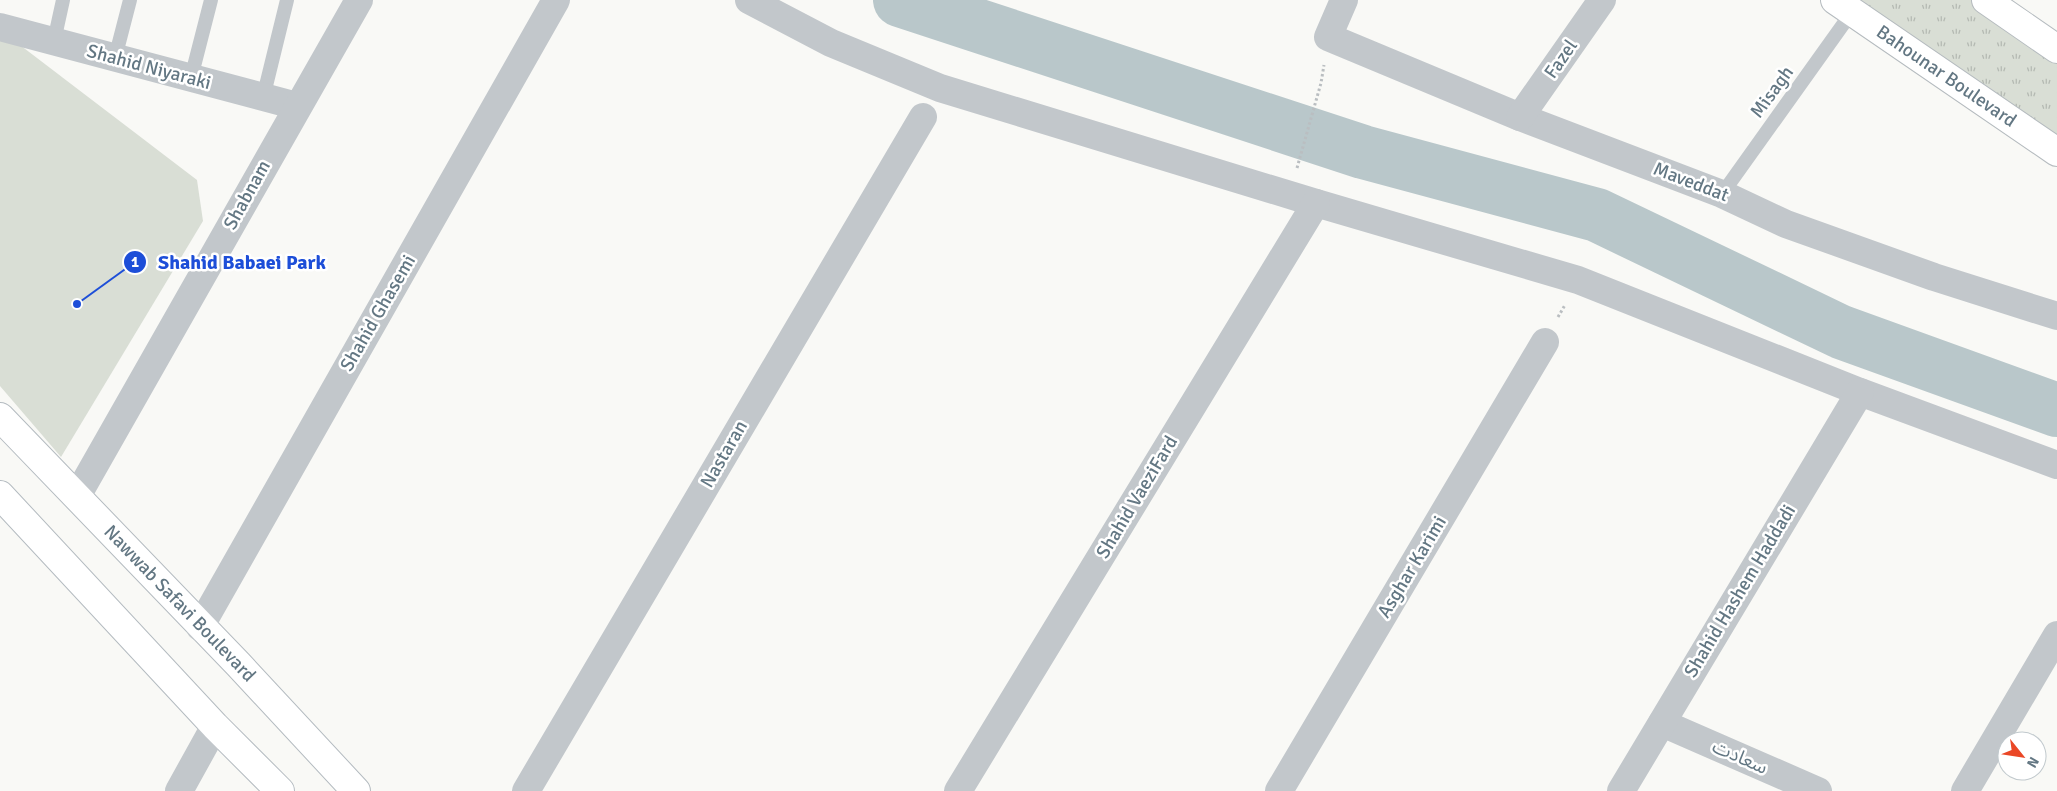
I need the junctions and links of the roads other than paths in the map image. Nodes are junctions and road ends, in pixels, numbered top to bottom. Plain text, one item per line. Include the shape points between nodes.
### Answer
1 (63, 0) edge
2 (130, 0) edge
3 (211, 0) edge
4 (287, 0) edge
5 (359, 0) edge
6 (556, 0) edge
7 (749, 0) edge
8 (1344, 0) edge
9 (1602, 0) edge
10 (1986, 0) edge
11 (1843, 6) edge
12 (0, 27) edge
13 (54, 41) junction
14 (2057, 49) edge
15 (115, 58) junction
16 (191, 78) junction
17 (263, 98) junction
18 (297, 106) junction
19 (923, 117) dead end
20 (1520, 117) junction
21 (2057, 152) edge
22 (1722, 194) junction
23 (1316, 203) junction
24 (2057, 316) edge
25 (1545, 342) road end
26 (1860, 392) junction
27 (0, 417) edge
28 (2057, 465) edge
29 (0, 495) edge
30 (77, 496) junction
31 (200, 627) junction
32 (2057, 635) edge
33 (1662, 723) junction
34 (215, 726) junction
35 (179, 791) edge
36 (280, 791) edge
37 (356, 791) edge
38 (526, 791) edge
39 (958, 791) edge
40 (1279, 791) edge
41 (1622, 791) edge
42 (1818, 791) edge
43 (1965, 791) edge

1 - 13 lane
2 - 15 lane
3 - 16 lane
4 - 17 lane
5 - 18 street, Shabnam
6 - 31 street, Shahid Ghasemi
7 - 23 street via 831,43 940,88
8 - 20 street, Maveddat via 1328,37
9 - 20 street, Fazel
10 - 14 main road
11 - 21 main road, Bahounar Boulevard
11 - 22 lane, Misagh
12 - 13 street, Shahid Niyaraki
13 - 15 street, Shahid Niyaraki
15 - 16 street, Shahid Niyaraki
16 - 17 street, Shahid Niyaraki
17 - 18 street, Shahid Niyaraki
18 - 30 street, Shabnam
19 - 38 street, Nastaran
20 - 22 street, Maveddat
22 - 24 street, Maveddat via 1786,224 1934,277
23 - 26 street via 1578,280
23 - 39 street, Shahid VaeziFard
25 - 40 street, Asghar Karimi
26 - 28 street
26 - 33 street, Shahid Hashem Haddadi
27 - 30 main road, Nawwab Safavi Boulevard
29 - 34 main road
30 - 31 main road, Nawwab Safavi Boulevard
31 - 37 main road, Nawwab Safavi Boulevard
32 - 43 street
33 - 41 street, Shahid Hashem Haddadi
33 - 42 street, سعادت
34 - 35 street
34 - 36 main road

